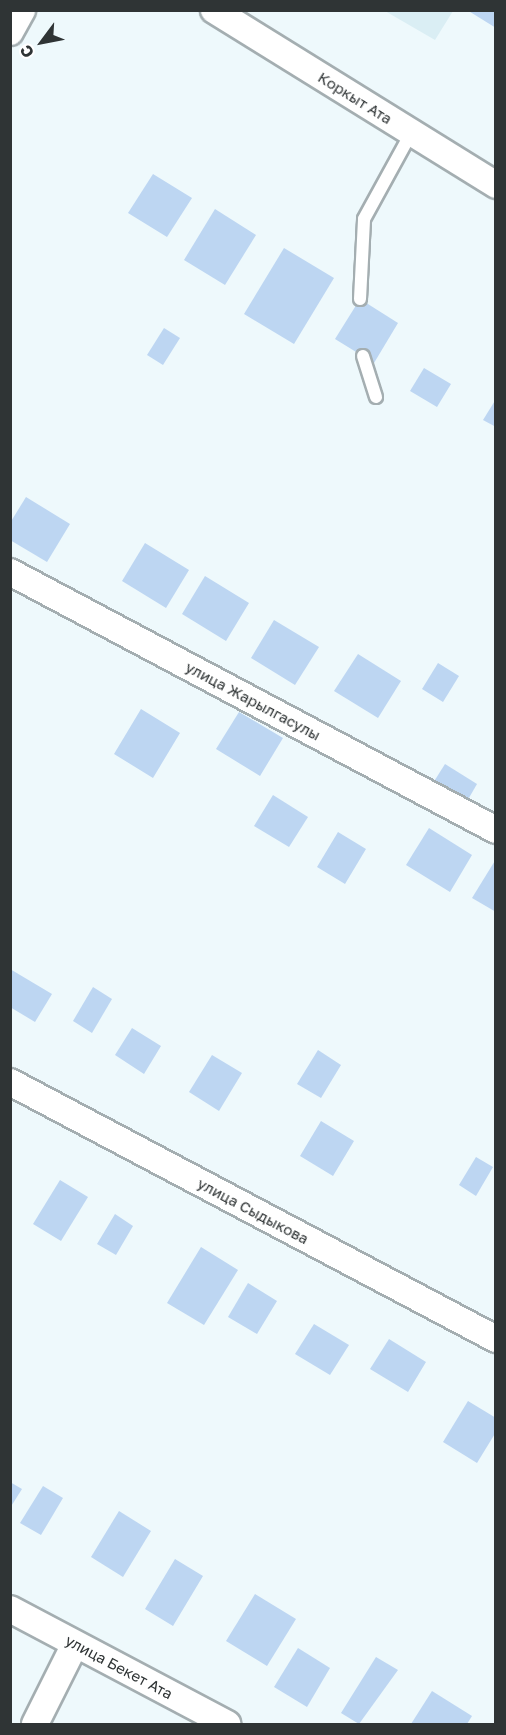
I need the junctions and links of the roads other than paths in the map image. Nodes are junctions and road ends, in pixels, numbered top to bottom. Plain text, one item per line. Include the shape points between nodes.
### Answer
1 (22, 10) edge
2 (214, 10) edge
3 (10, 32) edge
4 (411, 133) junction
5 (495, 185) edge
6 (360, 299) dead end
7 (363, 356) dead end
8 (376, 397) dead end
9 (10, 572) edge
10 (495, 830) edge
11 (10, 1082) edge
12 (495, 1340) edge
13 (10, 1609) edge
14 (75, 1644) junction
15 (35, 1725) edge
16 (227, 1725) edge

1 - 3 street
2 - 4 street, Коркыт Ата
4 - 5 street, Коркыт Ата
4 - 6 lane via 364,219
7 - 8 lane
9 - 10 street, улица Жарылгасулы
11 - 12 street, улица Сыдыкова
13 - 14 street, улица Бекет Ата
14 - 15 street
14 - 16 street, улица Бекет Ата

